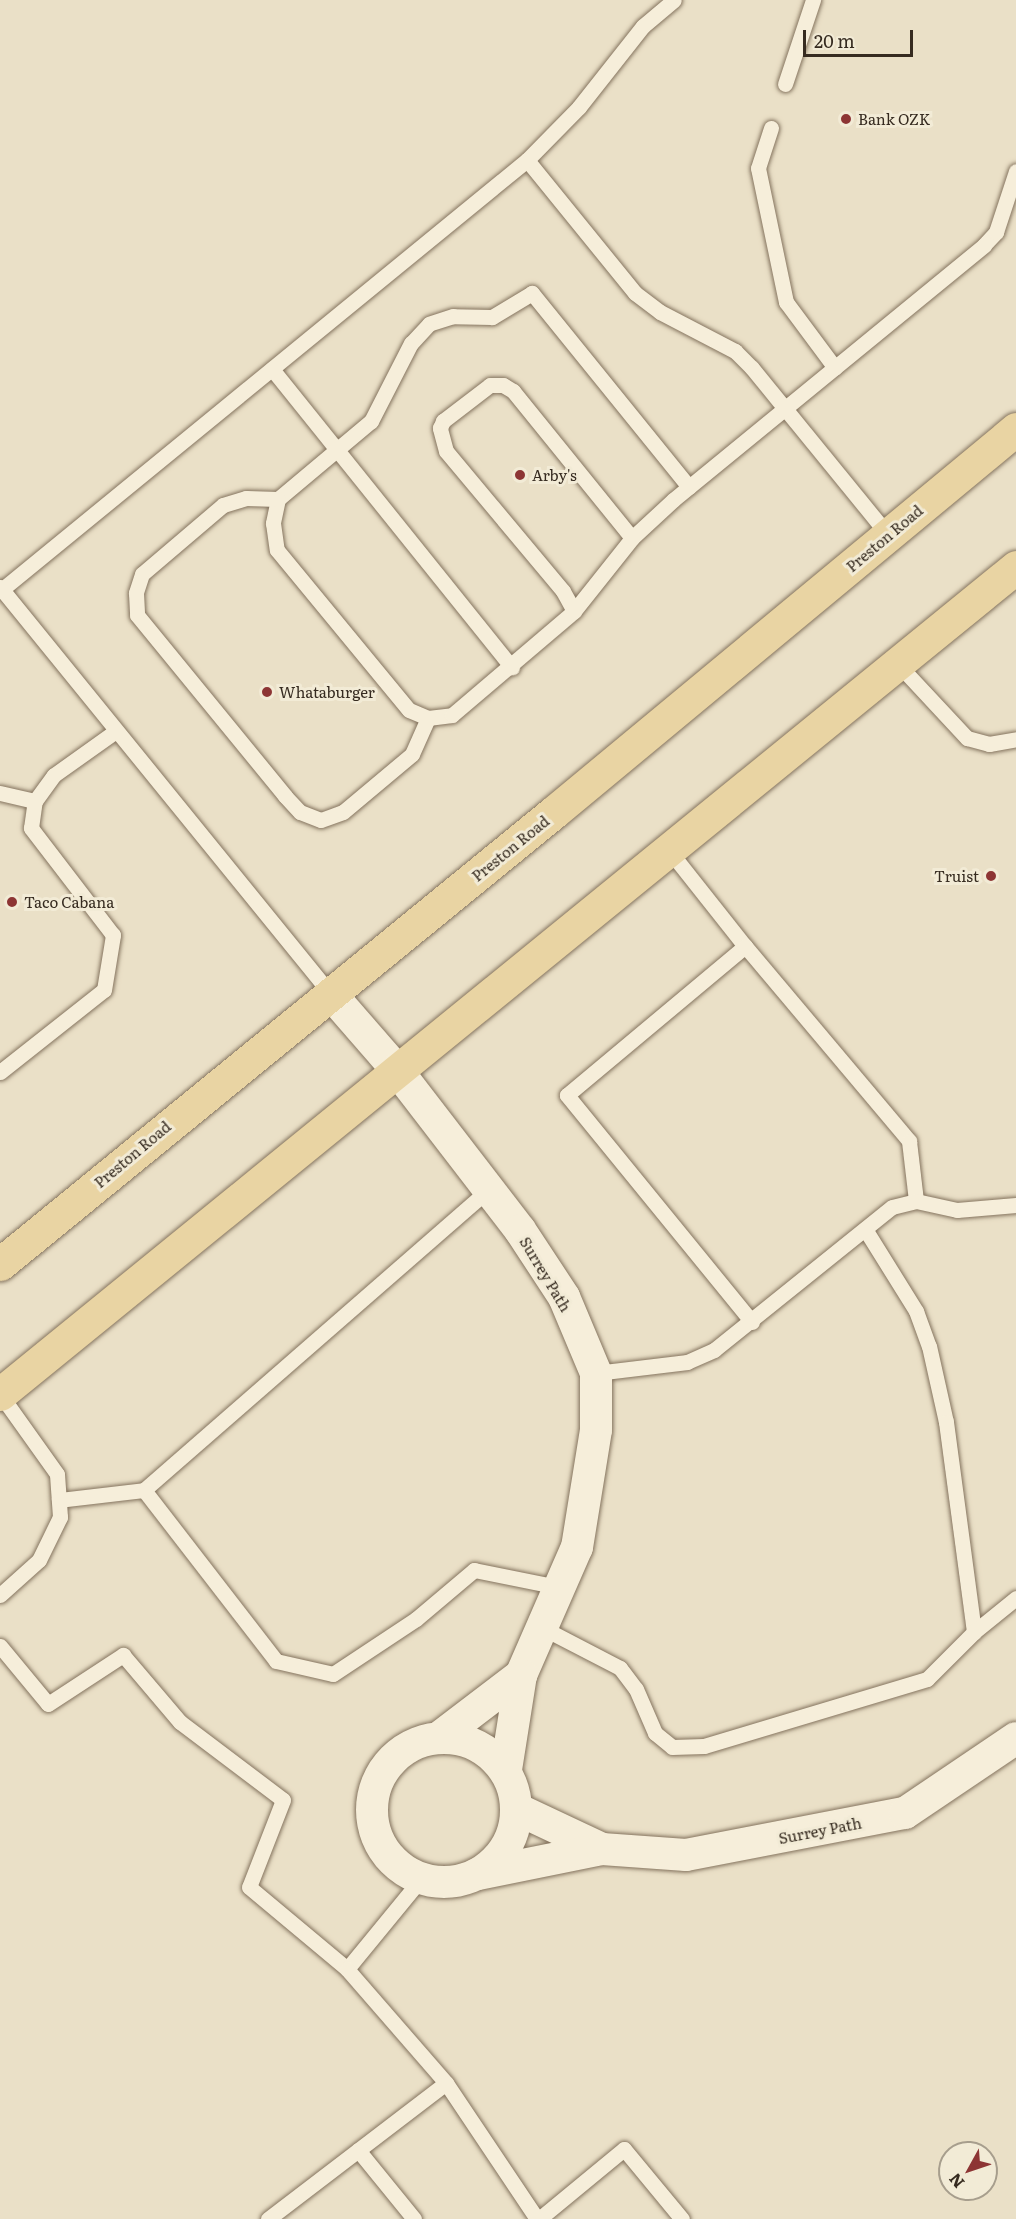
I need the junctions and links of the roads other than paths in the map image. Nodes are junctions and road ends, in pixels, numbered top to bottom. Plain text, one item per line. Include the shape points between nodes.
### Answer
1 (674, 0) edge
2 (813, 0) edge
3 (785, 84) dead end
4 (771, 128) dead end
5 (526, 160) junction
6 (1016, 171) edge
7 (835, 368) junction
8 (272, 369) junction
9 (785, 409) junction
10 (1016, 429) edge
11 (337, 448) junction
12 (689, 487) junction
13 (278, 499) junction
14 (888, 535) junction
15 (632, 538) junction
16 (1016, 567) edge
17 (1, 589) edge
18 (574, 611) junction
19 (897, 663) junction
20 (512, 668) junction
21 (428, 718) junction
22 (116, 730) junction
23 (1016, 739) edge
24 (0, 794) edge
25 (35, 801) junction
26 (668, 849) junction
27 (745, 946) junction
28 (330, 993) junction
29 (396, 1069) junction
30 (0, 1072) edge
31 (488, 1190) junction
32 (916, 1201) junction
33 (1016, 1204) edge
34 (865, 1229) junction
35 (0, 1264) edge
36 (752, 1322) junction
37 (596, 1373) junction
38 (0, 1394) edge
39 (144, 1490) junction
40 (59, 1500) junction
41 (558, 1587) junction
42 (0, 1595) edge
43 (1016, 1599) edge
44 (539, 1626) junction
45 (974, 1632) junction
46 (0, 1646) edge
47 (521, 1676) junction
48 (441, 1736) junction
49 (1016, 1738) edge
50 (506, 1770) junction
51 (517, 1809) junction
52 (602, 1849) junction
53 (478, 1874) junction
54 (422, 1879) junction
55 (347, 1969) junction
56 (446, 2083) junction
57 (358, 2150) junction
58 (269, 2219) edge
59 (414, 2219) edge
60 (538, 2219) edge
61 (682, 2219) edge

1 - 5 lane via 643,26 579,107
2 - 3 lane
4 - 7 lane via 758,168 786,302
5 - 8 lane
5 - 9 lane via 635,293 660,312 735,351
6 - 7 lane via 996,232
7 - 9 lane
8 - 11 lane
8 - 17 lane
9 - 12 lane
9 - 14 lane
10 - 14 main road, Preston Road
11 - 12 lane via 371,421 411,343 429,324 453,316 492,317 532,294
11 - 13 lane
11 - 20 lane
12 - 15 lane
13 - 21 lane via 273,523 277,550 409,710
13 - 21 lane via 246,498 223,505 142,574 136,593 137,615 285,796 300,812 321,820 343,812 412,754
14 - 28 main road, Preston Road
15 - 18 lane
15 - 18 lane via 513,391 503,385 490,385 443,420 440,428 446,451 563,591
16 - 19 main road
17 - 22 lane
18 - 20 lane
19 - 23 lane via 967,738 989,744
19 - 26 main road
20 - 21 lane via 452,715
22 - 25 lane via 54,775
22 - 28 lane
24 - 25 lane
25 - 30 lane via 31,828 113,935 104,990
26 - 27 lane
26 - 29 main road
27 - 32 lane via 909,1141
27 - 36 lane via 567,1095
28 - 29 street, Surrey Path
28 - 35 main road, Preston Road
29 - 31 street, Surrey Path
29 - 38 main road
31 - 37 street, Surrey Path via 564,1297
31 - 39 lane
32 - 33 lane via 957,1210
32 - 34 lane via 892,1207
34 - 36 lane
34 - 45 lane via 916,1311 929,1346 946,1422
36 - 37 lane via 714,1350 687,1362
37 - 41 street, Surrey Path via 596,1430 577,1547
38 - 40 lane via 57,1474
39 - 40 lane
39 - 41 lane via 276,1661 333,1674 416,1619 474,1570
40 - 42 lane via 60,1517 39,1560
41 - 44 street, Surrey Path
43 - 45 lane
44 - 45 lane via 620,1668 636,1689 655,1733 672,1747 704,1746 927,1679
44 - 47 street, Surrey Path
46 - 55 lane via 48,1704 123,1655 180,1722 283,1800 249,1887
47 - 48 street, Surrey Path
47 - 50 street, Surrey Path
48 - 50 street, Surrey Path via 475,1743
48 - 54 street, Surrey Path via 409,1745 383,1768 371,1799 374,1833 393,1862
49 - 52 street, Surrey Path via 905,1813 686,1856
50 - 51 street, Surrey Path
51 - 52 street, Surrey Path
51 - 53 street, Surrey Path via 514,1830 501,1855
52 - 53 street, Surrey Path
53 - 54 street, Surrey Path via 451,1883
54 - 55 lane
55 - 56 lane
56 - 57 lane
56 - 60 lane
57 - 58 lane
57 - 59 lane
60 - 61 lane via 624,2150

